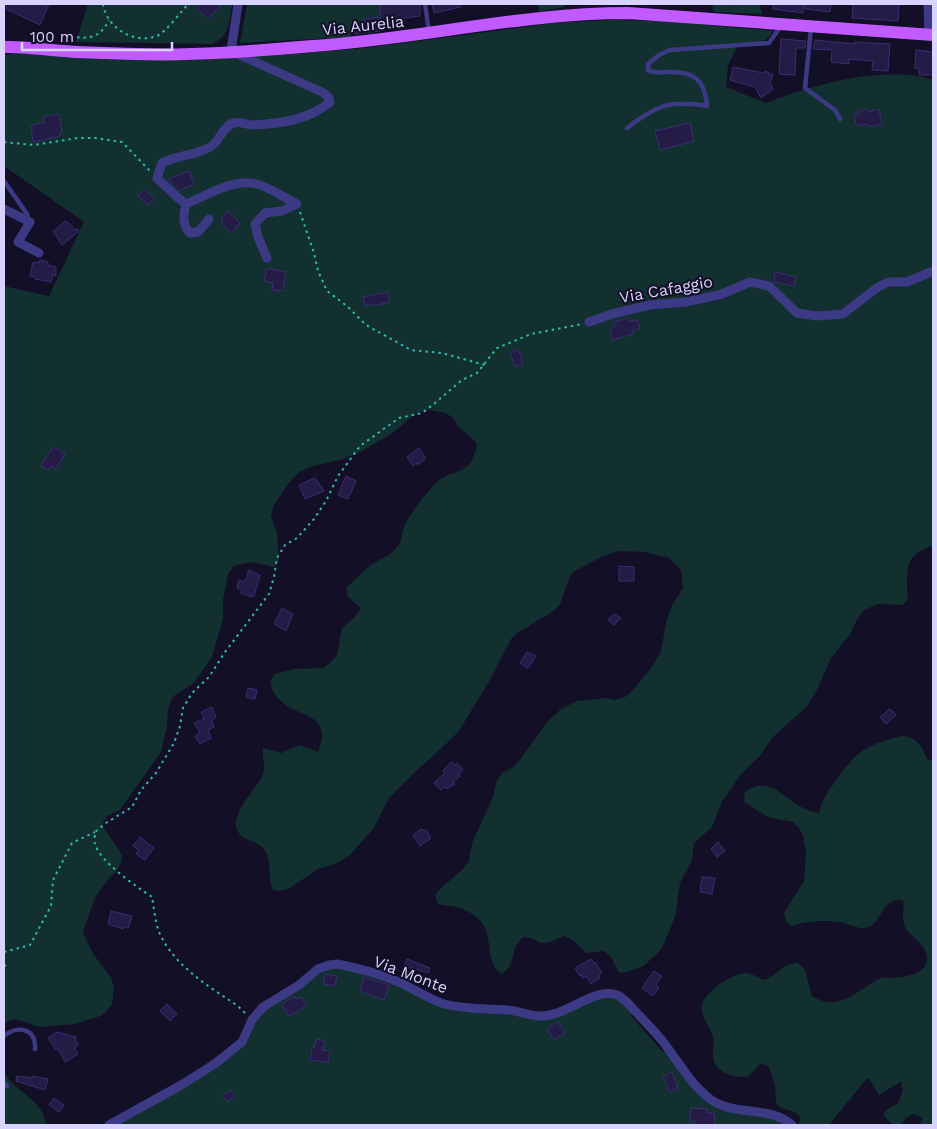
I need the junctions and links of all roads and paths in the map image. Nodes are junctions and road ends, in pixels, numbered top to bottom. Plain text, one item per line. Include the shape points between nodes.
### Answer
1 (103, 4) edge
2 (188, 4) edge
3 (238, 4) edge
4 (425, 4) edge
5 (928, 4) edge
6 (109, 20) junction
7 (782, 25) junction
8 (811, 26) junction
9 (429, 33) junction
10 (931, 35) edge
11 (64, 36) dead end
12 (4, 48) edge
13 (231, 51) junction
14 (840, 119) dead end
15 (627, 128) dead end
16 (4, 142) edge
17 (157, 178) junction
18 (4, 181) edge
19 (186, 204) junction
20 (296, 204) junction
21 (4, 209) edge
22 (209, 219) dead end
23 (30, 222) junction
24 (39, 252) dead end
25 (268, 258) dead end
26 (933, 271) edge
27 (589, 322) joint
28 (485, 364) junction
29 (95, 832) junction
30 (4, 952) edge
31 (252, 1020) junction
32 (4, 1036) edge
33 (34, 1049) dead end
34 (109, 1125) edge
35 (792, 1125) edge

1 - 6 path
2 - 6 path via 160,35 146,38 125,34
3 - 13 street
4 - 9 lane
5 - 10 street
6 - 11 path via 104,30 88,38
7 - 8 main road, Via Aurelia
7 - 9 main road, Via Aurelia via 628,13 586,13
7 - 15 lane via 769,43 670,50 659,55 648,64 648,70 690,75 701,82 707,106 685,103 662,106
8 - 10 main road, Via Aurelia
8 - 14 lane via 805,88 835,110
9 - 13 main road, Via Aurelia via 314,46
12 - 13 main road, Via Aurelia via 138,54
13 - 17 street via 324,93 330,102 312,114 292,119 270,124 236,122 229,125 212,146 162,163
16 - 17 path via 34,145 95,138 122,142
17 - 19 street
18 - 23 lane
19 - 20 street via 244,182 258,184
19 - 22 street via 183,213 185,228 190,233 198,232
20 - 25 street via 282,211 265,213 255,224
20 - 28 path via 327,291 366,325 411,350 442,353
21 - 23 street
23 - 24 street via 18,242
26 - 27 street, Via Cafaggio via 908,282 889,282 842,314 817,316 797,313 769,286 750,282 722,294 641,307
27 - 28 path via 531,334 497,348
28 - 29 path via 422,412 399,418 360,446 338,476 314,519 276,558 269,594 209,677 192,693 183,708 174,743 156,773 132,807
29 - 30 path via 72,843 53,880 51,906 30,945
29 - 31 path via 95,844 102,855 128,881 152,897 159,931 175,959 200,981 237,1003
31 - 34 street, Via Monte via 242,1042 216,1063
31 - 35 street, Via Monte via 263,1007 318,969 329,965 347,966 398,982 443,1003 535,1016 566,1010 593,996 615,994 622,997 666,1045 691,1080 710,1099 733,1109 779,1116
32 - 33 lane via 24,1030 36,1041

